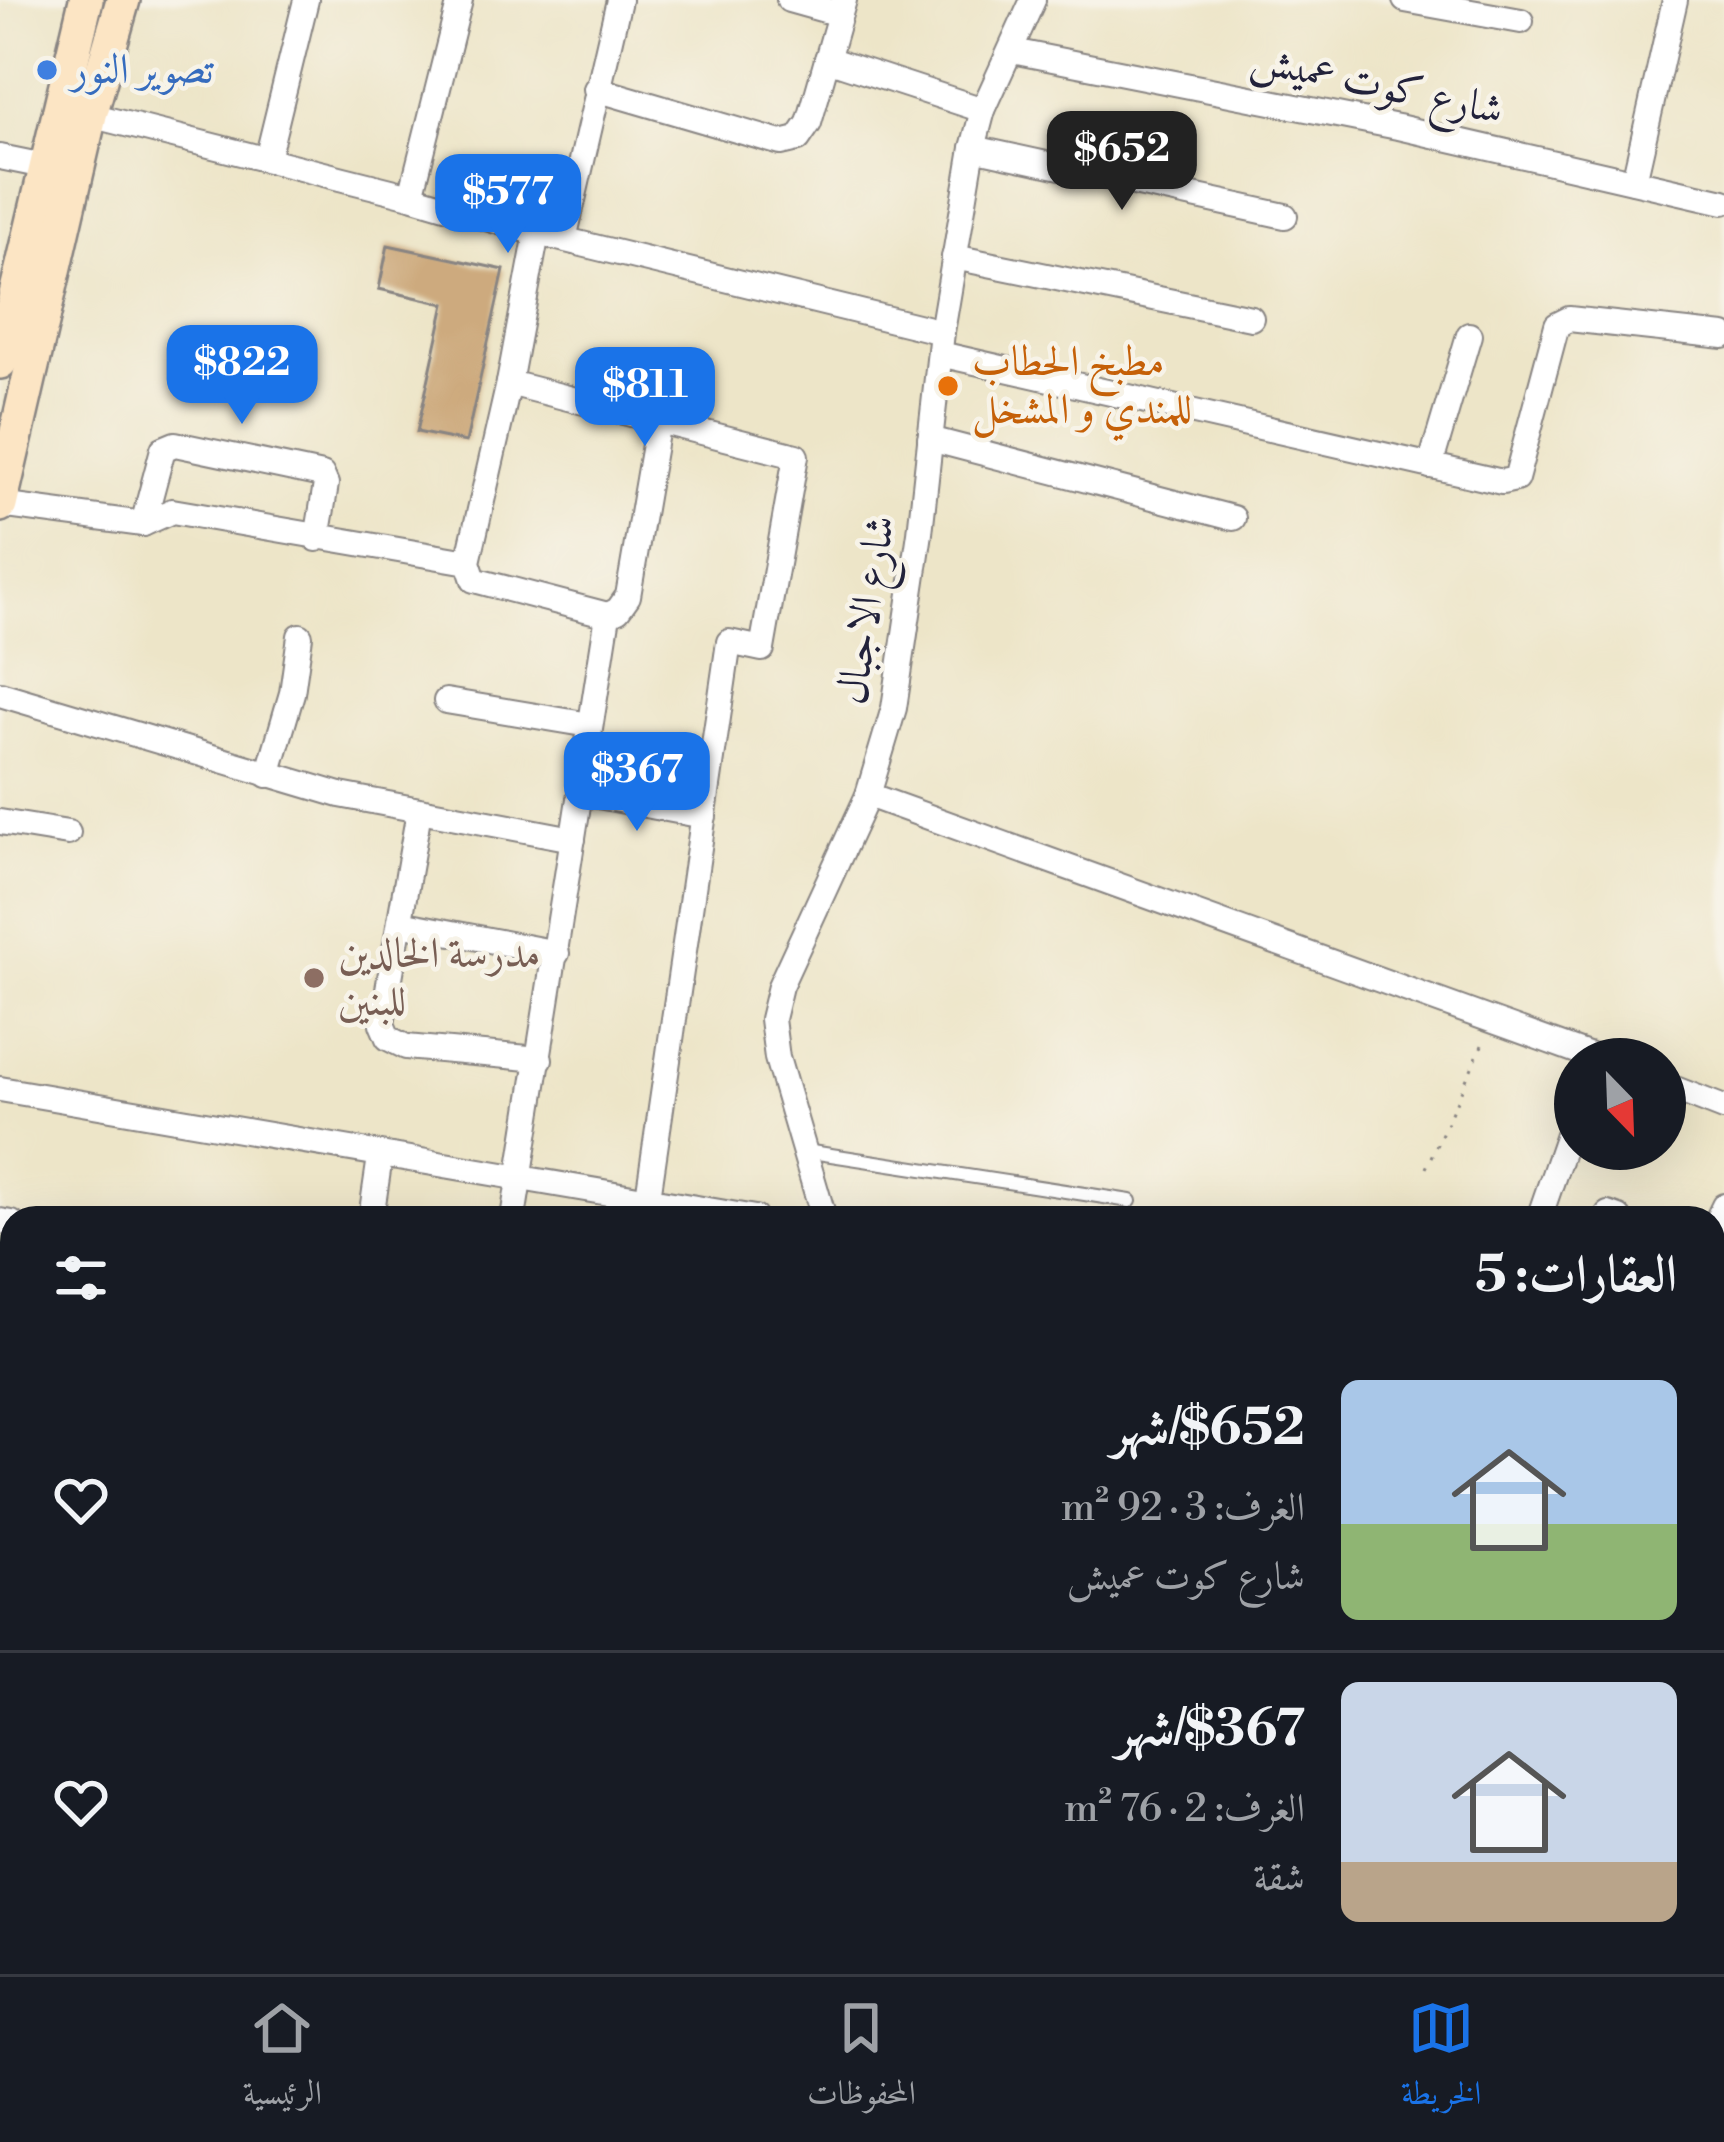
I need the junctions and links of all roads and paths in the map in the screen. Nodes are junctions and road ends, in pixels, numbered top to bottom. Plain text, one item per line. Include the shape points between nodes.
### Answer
1 (86, 0) edge
2 (122, 0) edge
3 (306, 0) edge
4 (460, 0) edge
5 (620, 0) edge
6 (789, 0) edge
7 (1033, 0) edge
8 (1405, 0) edge
9 (1676, 0) edge
10 (842, 7) edge
11 (1521, 22) dead end
12 (1012, 51) junction
13 (827, 59) junction
14 (596, 89) junction
15 (983, 110) junction
16 (90, 115) junction
17 (973, 148) junction
18 (0, 157) edge
19 (267, 159) junction
20 (44, 166) junction
21 (1634, 181) junction
22 (412, 196) junction
23 (1724, 202) edge
24 (1285, 216) dead end
25 (537, 233) junction
26 (564, 239) junction
27 (954, 257) junction
28 (1251, 318) dead end
29 (1469, 335) dead end
30 (1724, 336) edge
31 (941, 343) junction
32 (0, 362) edge
33 (508, 383) junction
34 (658, 421) junction
35 (931, 439) junction
36 (1430, 466) junction
37 (0, 505) edge
38 (1233, 518) dead end
39 (143, 524) junction
40 (317, 539) junction
41 (468, 562) junction
42 (608, 616) junction
43 (300, 636) dead end
44 (0, 694) edge
45 (446, 700) dead end
46 (590, 725) junction
47 (268, 775) junction
48 (582, 793) junction
49 (868, 796) junction
50 (419, 811) junction
51 (704, 817) junction
52 (0, 822) edge
53 (68, 833) dead end
54 (573, 838) junction
55 (400, 923) junction
56 (557, 953) junction
57 (1492, 1023) junction
58 (1554, 1044) edge
59 (540, 1059) junction
60 (0, 1089) edge
61 (1686, 1093) edge
62 (1724, 1108) edge
63 (805, 1151) junction
64 (380, 1157) junction
65 (1426, 1168) dead end
66 (1555, 1170) edge
67 (516, 1179) junction
68 (1130, 1201) dead end
69 (373, 1206) edge
70 (514, 1206) edge
71 (637, 1206) edge
72 (646, 1206) edge
73 (821, 1206) edge
74 (1542, 1206) edge

1 - 20 main road
2 - 16 main road
3 - 19 street
4 - 22 street
5 - 14 street
6 - 10 street
7 - 12 street, شارع الاجبال
8 - 11 street
9 - 21 street
10 - 13 street
12 - 15 street, شارع الاجبال
12 - 21 street, شارع كوت عميش
13 - 14 street via 809,123 798,139 781,143
13 - 15 street
14 - 26 street
15 - 17 street, شارع الاجبال
16 - 19 street
16 - 37 main road
17 - 24 street
17 - 27 street, شارع الاجبال
18 - 20 street
19 - 22 street
20 - 32 main road
21 - 23 street, شارع كوت عميش
22 - 25 street
25 - 26 street
25 - 33 street
26 - 31 street
27 - 28 street
27 - 31 street, شارع الاجبال
29 - 36 street
30 - 36 street via 1569,319 1557,326 1516,479
31 - 35 street, شارع الاجبال
31 - 36 street
33 - 34 street
33 - 41 street
34 - 42 street via 628,596
34 - 51 street via 796,456 762,649 729,643
35 - 38 street
35 - 49 street, شارع الاجبال via 894,708
37 - 39 street
39 - 40 street via 172,512
39 - 40 street via 163,449 175,444 322,475
40 - 41 street
41 - 42 street via 474,580
42 - 46 street
43 - 47 street
44 - 47 street
45 - 46 street
46 - 48 street
47 - 50 street
48 - 51 street
48 - 54 street
49 - 57 street
49 - 63 street, شارع الاجبال via 772,1018
50 - 54 street
50 - 55 street
51 - 72 street
52 - 53 street
54 - 56 street
55 - 56 street
55 - 59 street via 382,1024 388,1038 406,1047
56 - 59 street
57 - 58 street
57 - 65 path
59 - 67 street
60 - 64 street
61 - 62 street
63 - 68 lane
63 - 73 street, شارع الاجبال
64 - 67 street
64 - 69 street
66 - 74 street
67 - 70 street
67 - 71 street

